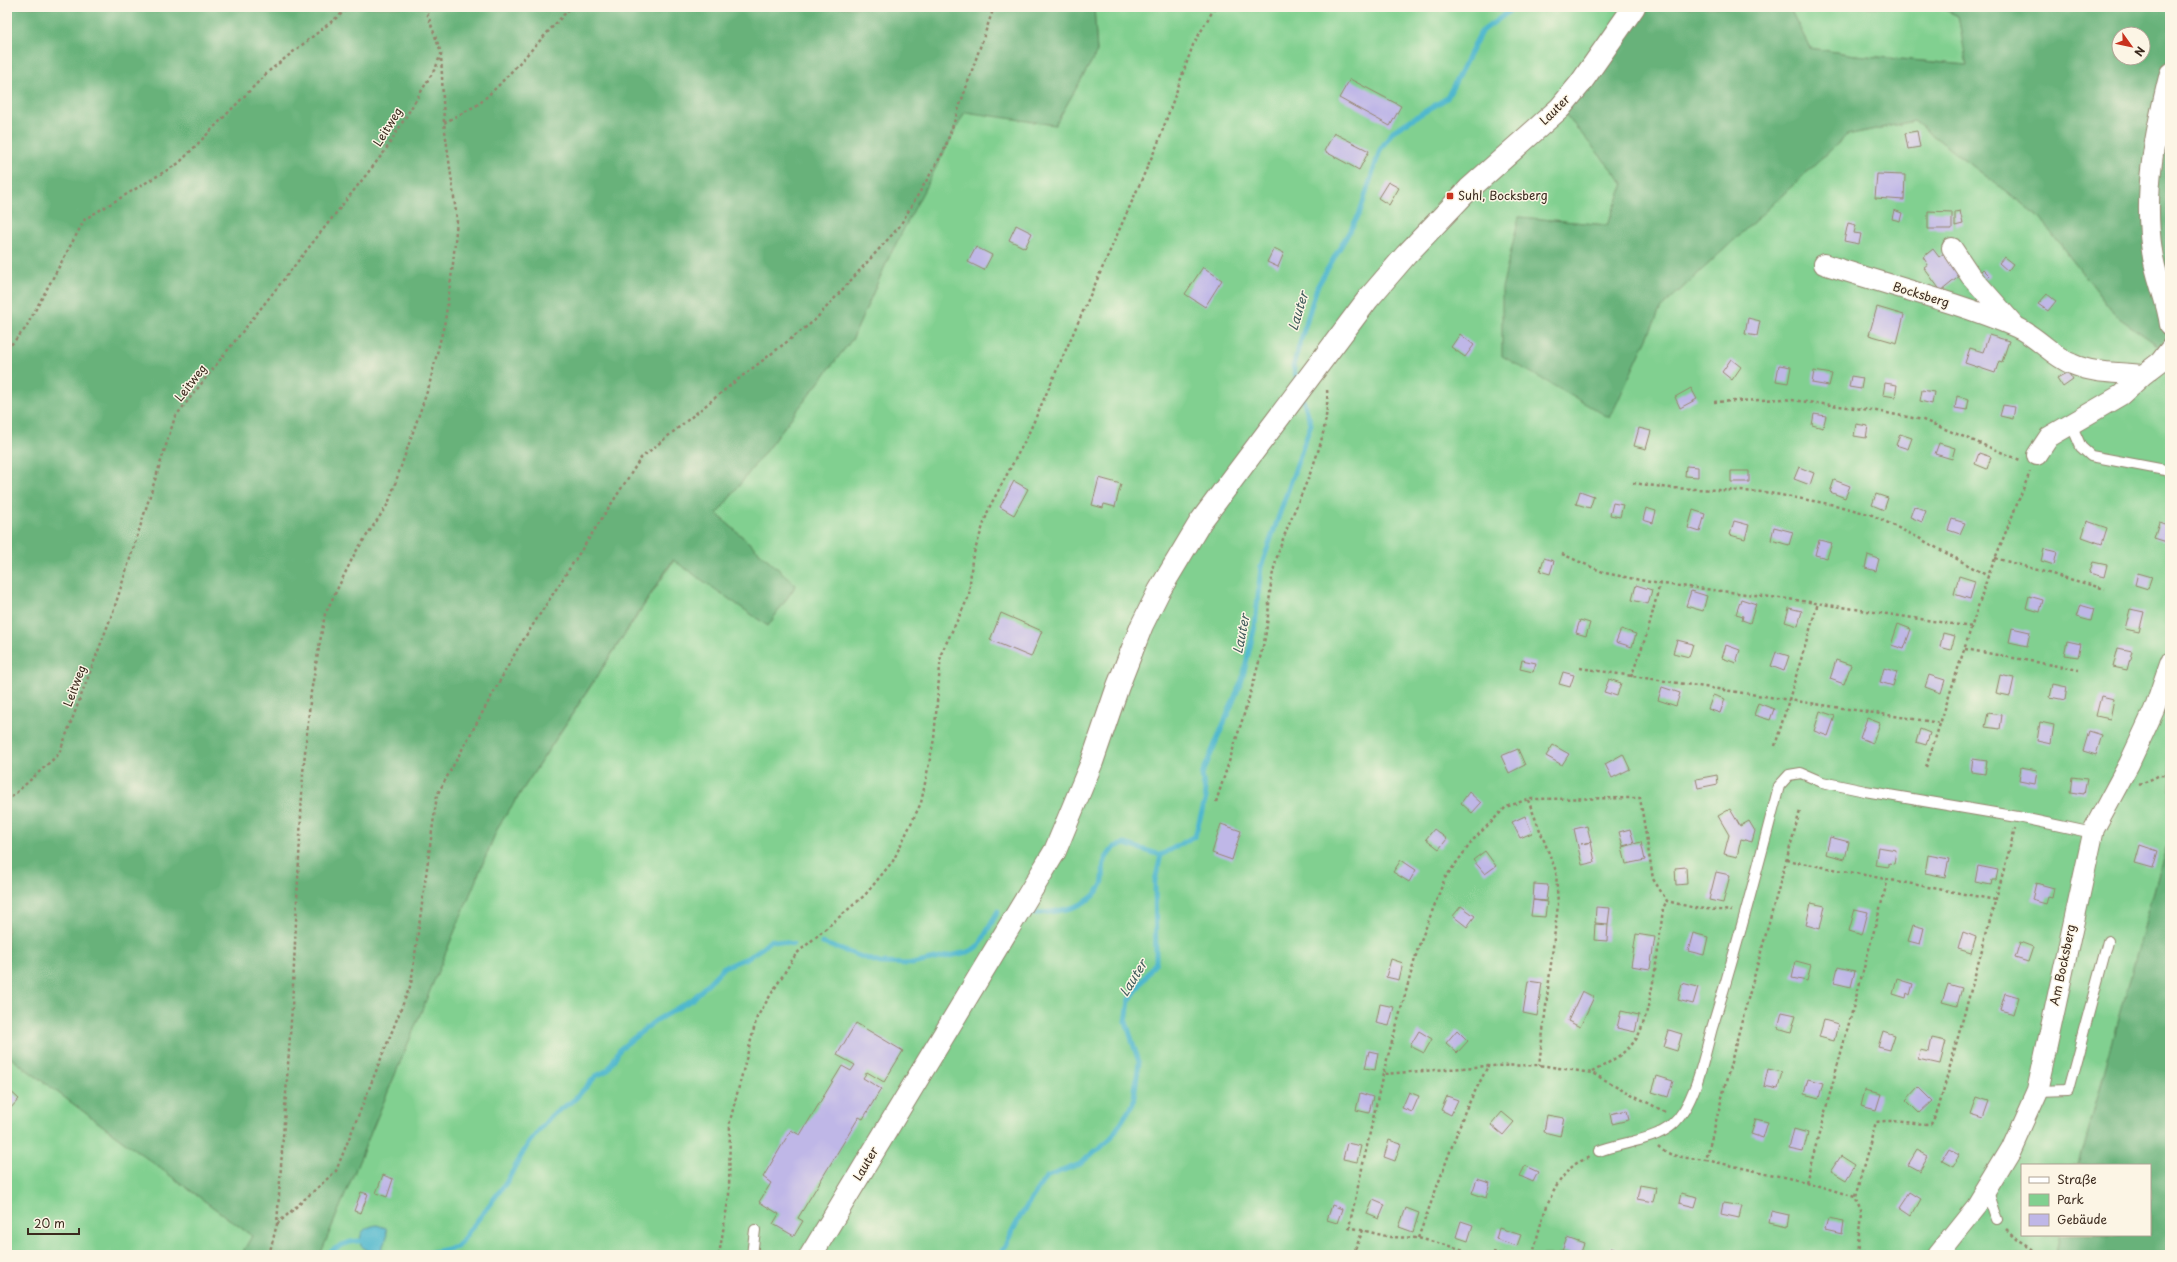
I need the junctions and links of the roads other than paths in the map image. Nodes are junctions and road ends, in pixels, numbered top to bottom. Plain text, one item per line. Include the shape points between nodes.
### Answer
1 (1634, 7) edge
2 (2170, 73) edge
3 (1952, 248) dead end
4 (1824, 264) dead end
5 (2170, 325) edge
6 (2017, 328) junction
7 (2170, 349) edge
8 (2143, 375) junction
9 (2071, 424) junction
10 (2035, 460) road end
11 (2170, 471) edge
12 (2170, 663) edge
13 (2093, 833) junction
14 (2108, 941) dead end
15 (2037, 1091) junction
16 (1599, 1151) road end
17 (1987, 1189) junction
18 (1998, 1221) road end
19 (755, 1230) dead end
20 (752, 1255) edge
21 (811, 1255) edge
22 (1937, 1255) edge

1 - 21 street, Lauter via 1560,108 1469,189 1406,254 1368,299 1201,521 1142,625 1092,762 1055,851
2 - 5 street via 2150,173 2149,220 2152,253
3 - 6 street, Bocksberg via 1970,276
4 - 6 street, Bocksberg
6 - 8 street, Bocksberg via 2037,339 2070,364 2095,372
7 - 8 street via 2160,362
8 - 9 street via 2121,395
9 - 10 street via 2049,437
9 - 11 lane via 2081,447 2091,456
12 - 13 street, Am Bocksberg via 2154,710
13 - 15 street, Am Bocksberg
13 - 16 lane via 2018,817 1865,791 1822,782 1801,773 1789,775 1779,786 1746,910 1684,1113 1672,1126 1658,1134
14 - 15 lane via 2068,1090
15 - 17 street, Am Bocksberg via 2011,1148
17 - 18 lane
17 - 22 street, Am Bocksberg
19 - 20 lane

